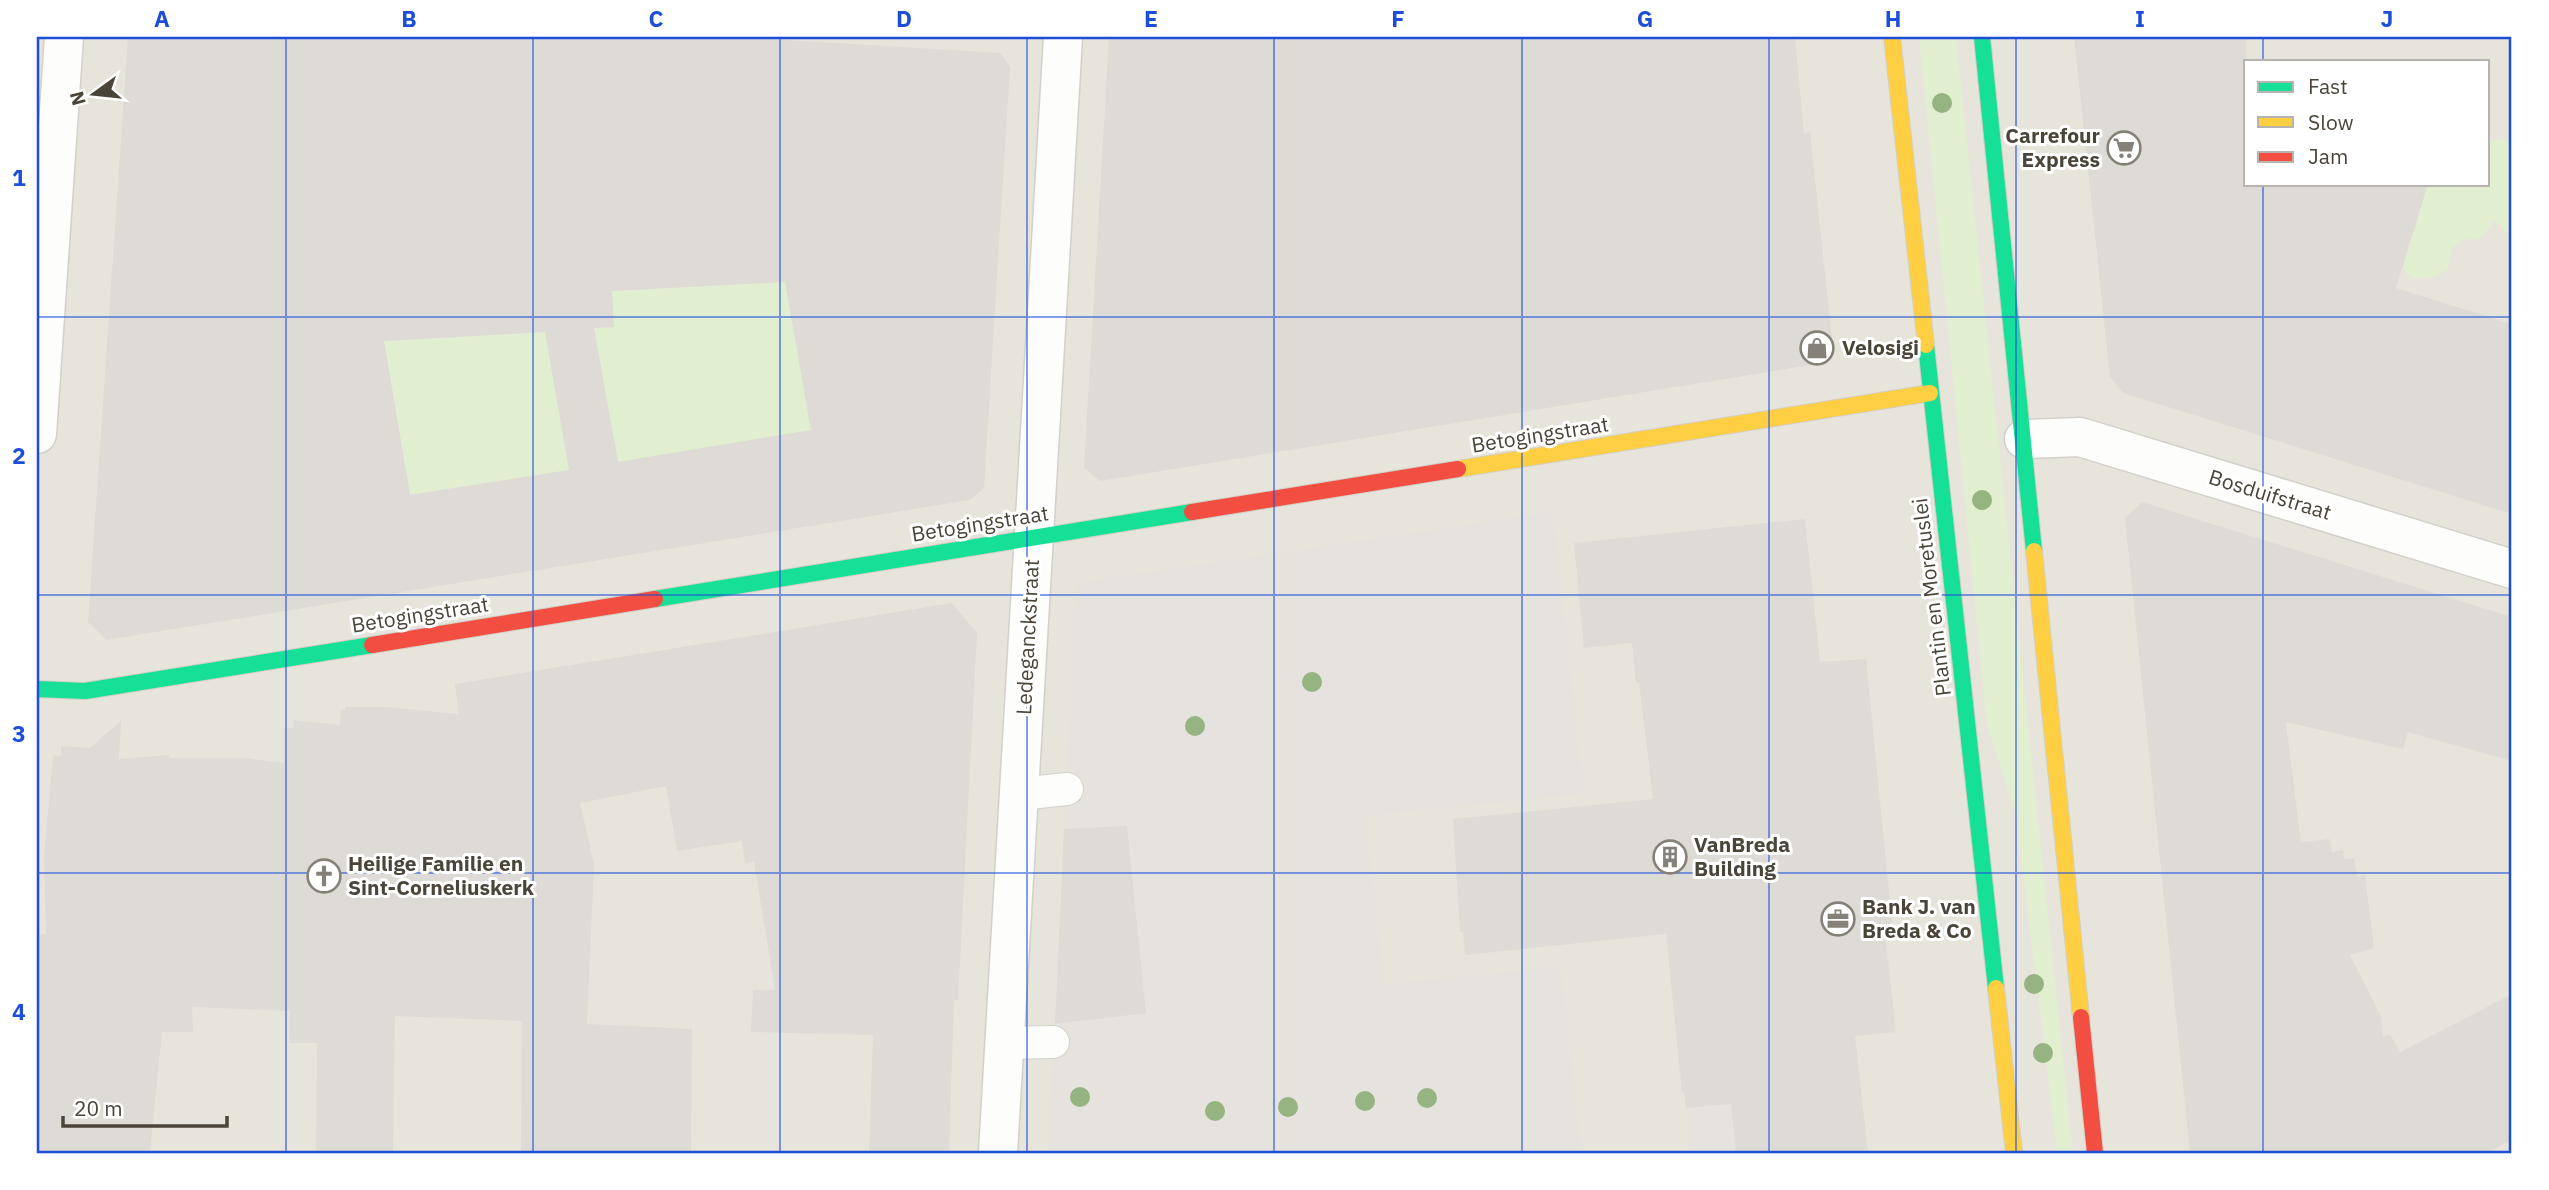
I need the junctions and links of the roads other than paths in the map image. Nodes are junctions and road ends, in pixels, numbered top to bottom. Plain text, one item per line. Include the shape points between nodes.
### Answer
1 (64, 37) edge
2 (1063, 37) edge
3 (1892, 37) edge
4 (1982, 37) edge
5 (41, 295) edge
6 (1930, 393) junction
7 (37, 434) edge
8 (2024, 439) junction
9 (1033, 536) junction
10 (2512, 569) edge
11 (37, 690) edge
12 (1066, 789) dead end
13 (1019, 794) junction
14 (1003, 1042) junction
15 (1053, 1042) dead end
16 (998, 1153) edge
17 (2014, 1153) edge
18 (2095, 1153) edge

1 - 5 street
2 - 9 street, Ledeganckstraat
3 - 6 main road, Plantin en Moretuslei
4 - 8 main road
5 - 7 street
6 - 9 main road, Betogingstraat
6 - 17 main road, Plantin en Moretuslei
8 - 10 street, Bosduifstraat via 2080,437
8 - 18 main road
9 - 11 main road, Betogingstraat via 85,691
9 - 13 street, Ledeganckstraat
12 - 13 lane
13 - 14 street, Ledeganckstraat
14 - 15 lane
14 - 16 street, Ledeganckstraat

